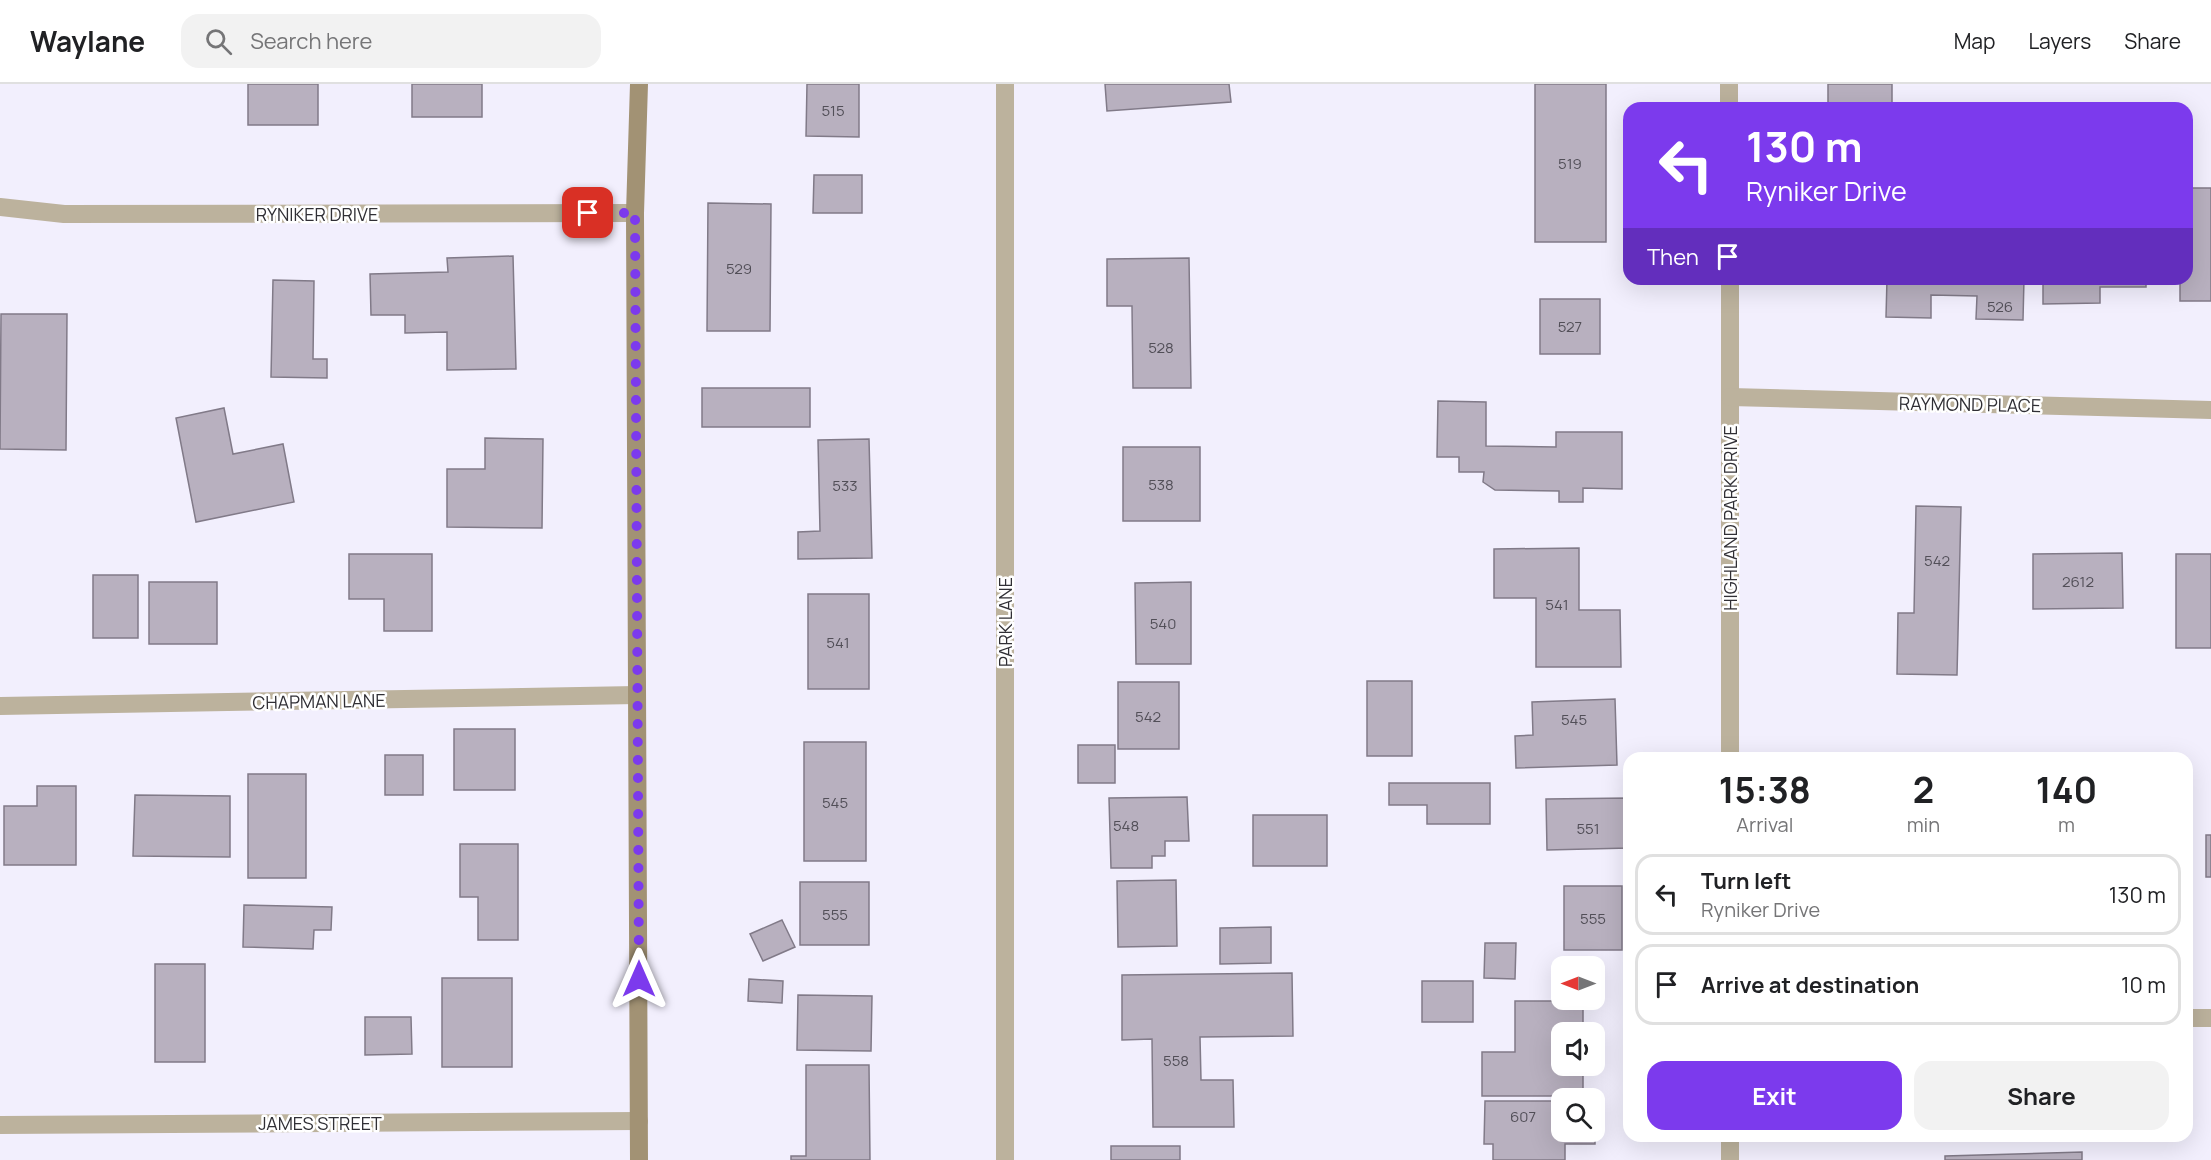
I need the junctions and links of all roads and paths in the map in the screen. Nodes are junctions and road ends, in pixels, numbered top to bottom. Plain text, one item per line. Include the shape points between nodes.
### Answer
1 (639, 84) edge
2 (1005, 84) edge
3 (1729, 84) edge
4 (1729, 102) edge
5 (0, 207) edge
6 (635, 213) junction
7 (1730, 285) edge
8 (1730, 397) junction
9 (2211, 410) edge
10 (637, 695) junction
11 (0, 706) edge
12 (1730, 752) edge
13 (2193, 1018) edge
14 (2211, 1018) edge
15 (639, 1121) junction
16 (0, 1125) edge
17 (1730, 1142) edge
18 (639, 1160) edge
19 (1005, 1160) edge
20 (1730, 1160) edge

1 - 6 main road
2 - 19 street, PARK LANE
3 - 4 street
5 - 6 street, RYNIKER DRIVE via 64,214
6 - 10 main road
7 - 8 street, HIGHLAND PARK DRIVE
8 - 9 street, RAYMOND PLACE
8 - 12 street, HIGHLAND PARK DRIVE
10 - 11 street, CHAPMAN LANE
10 - 15 main road
13 - 14 street
15 - 16 street, JAMES STREET
15 - 18 main road
17 - 20 street

